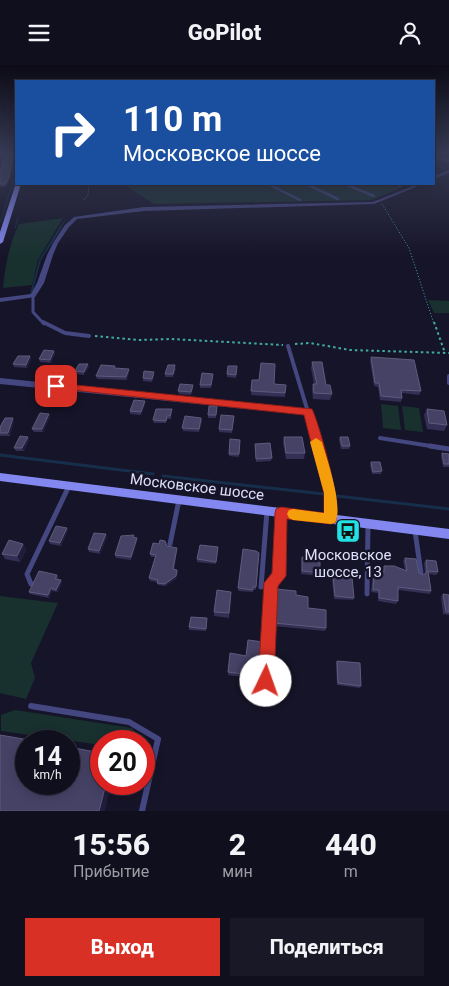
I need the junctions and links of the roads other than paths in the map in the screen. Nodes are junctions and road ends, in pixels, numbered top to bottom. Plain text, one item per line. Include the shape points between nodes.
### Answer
1 (17, 188) edge
2 (276, 188) edge
3 (314, 188) edge
4 (354, 188) edge
5 (412, 188) edge
6 (374, 197) dead end
7 (338, 199) dead end
8 (300, 200) dead end
9 (2, 228) edge
10 (0, 241) edge
11 (33, 296) junction
12 (0, 299) edge
13 (89, 336) road end
14 (288, 346) road end
15 (449, 376) edge
16 (0, 381) edge
17 (449, 383) edge
18 (308, 412) junction
19 (380, 438) dead end
20 (449, 449) edge
21 (0, 477) edge
22 (70, 486) junction
23 (179, 500) junction
24 (267, 511) junction
25 (281, 513) junction
26 (331, 519) junction
27 (368, 523) junction
28 (415, 529) junction
29 (449, 533) edge
30 (170, 545) edge
31 (421, 573) edge
32 (31, 584) edge
33 (261, 587) dead end
34 (367, 594) dead end
35 (266, 681) dead end
36 (31, 706) dead end
37 (142, 811) edge

1 - 9 main road
2 - 8 lane
3 - 7 lane
4 - 6 lane
5 - 11 street via 366,204 144,209 76,218 51,252 41,286
9 - 10 main road
11 - 12 street
11 - 13 lane via 32,312 38,319 64,333
14 - 18 lane
15 - 17 lane
16 - 18 street
18 - 26 street via 330,493
19 - 20 lane
21 - 22 main road, Московское шоссе
22 - 23 main road, Московское шоссе
22 - 32 lane via 27,574
23 - 24 main road, Московское шоссе
23 - 30 lane
24 - 25 main road, Московское шоссе
24 - 33 lane
25 - 26 main road, Московское шоссе
25 - 35 lane via 279,576 271,583
26 - 27 main road, Московское шоссе
27 - 28 main road, Московское шоссе
27 - 34 lane
28 - 29 main road, Московское шоссе
28 - 31 lane
36 - 37 lane via 129,722 158,739

